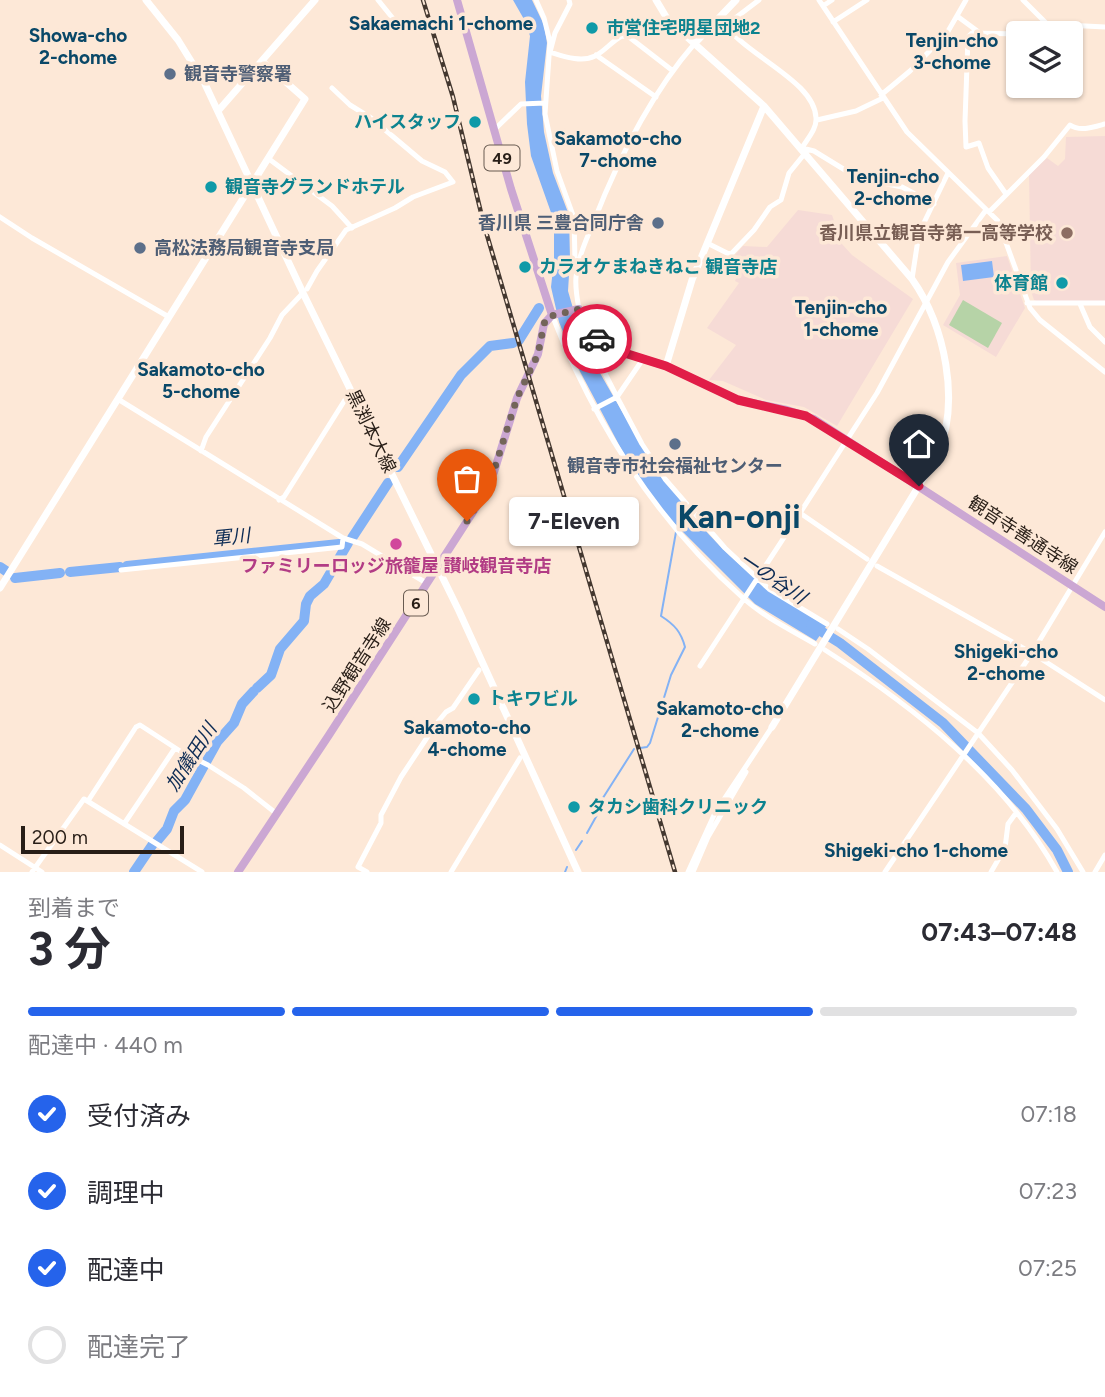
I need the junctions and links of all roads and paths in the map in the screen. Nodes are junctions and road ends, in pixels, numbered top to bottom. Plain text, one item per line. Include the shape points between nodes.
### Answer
1 (146, 0) edge
2 (316, 0) edge
3 (379, 0) edge
4 (457, 0) edge
5 (536, 0) edge
6 (569, 0) edge
7 (656, 0) edge
8 (736, 0) edge
9 (759, 0) edge
10 (832, 0) edge
11 (867, 0) edge
12 (966, 0) edge
13 (1023, 0) edge
14 (821, 3) edge
15 (957, 16) junction
16 (721, 19) junction
17 (395, 21) dead end
18 (1042, 21) edge
19 (833, 22) junction
20 (1083, 26) edge
21 (1105, 27) edge
22 (980, 33) junction
23 (1006, 34) edge
24 (695, 43) junction
25 (550, 52) junction
26 (596, 55) junction
27 (262, 61) junction
28 (673, 71) junction
29 (332, 88) dead end
30 (656, 97) junction
31 (882, 97) junction
32 (545, 103) junction
33 (764, 106) junction
34 (218, 111) junction
35 (817, 120) junction
36 (1105, 124) edge
37 (494, 130) junction
38 (804, 150) junction
39 (268, 159) junction
40 (948, 173) junction
41 (252, 183) junction
42 (1006, 194) junction
43 (934, 204) junction
44 (988, 211) junction
45 (0, 217) edge
46 (352, 228) junction
47 (707, 243) junction
48 (578, 265) junction
49 (912, 279) junction
50 (307, 289) dead end
51 (300, 295) dead end
52 (926, 301) junction
53 (1027, 303) junction
54 (1105, 303) edge
55 (1080, 304) junction
56 (577, 309) junction
57 (554, 314) junction
58 (169, 317) junction
59 (1105, 342) edge
60 (595, 355) dead end
61 (643, 359) junction
62 (666, 366) junction
63 (1105, 372) edge
64 (348, 395) dead end
65 (617, 397) junction
66 (121, 401) dead end
67 (594, 409) junction
68 (848, 442) junction
69 (201, 451) junction
70 (919, 486) junction
71 (279, 500) junction
72 (800, 513) junction
73 (1105, 532) edge
74 (343, 538) junction
75 (867, 559) dead end
76 (877, 566) dead end
77 (438, 568) junction
78 (121, 570) dead end
79 (3, 577) edge
80 (757, 578) junction
81 (428, 584) junction
82 (1072, 585) junction
83 (0, 588) edge
84 (744, 599) junction
85 (1105, 607) edge
86 (833, 626) junction
87 (820, 647) junction
88 (1032, 653) junction
89 (700, 666) dead end
90 (479, 670) dead end
91 (1105, 700) edge
92 (772, 727) joint
93 (978, 733) junction
94 (175, 748) junction
95 (963, 755) junction
96 (520, 758) dead end
97 (88, 801) junction
98 (1016, 813) junction
99 (277, 814) junction
100 (124, 824) junction
101 (0, 845) edge
102 (1105, 855) edge
103 (34, 870) edge
104 (42, 872) edge
105 (202, 872) edge
106 (238, 872) edge
107 (367, 872) edge
108 (451, 872) edge
109 (578, 872) edge
110 (691, 872) edge
111 (885, 872) edge
112 (991, 872) edge
113 (1057, 872) edge
114 (1083, 872) edge
115 (1096, 872) edge

1 - 34 street, 黒渕本大線 via 190,58
2 - 27 street
3 - 17 street
4 - 37 main road, 49
5 - 25 street via 548,31
6 - 25 street
7 - 24 street via 668,20
8 - 16 street
9 - 16 street via 734,19
10 - 14 street
11 - 19 street
12 - 15 street
13 - 18 street
14 - 19 street
15 - 22 street
15 - 31 street via 947,33
16 - 24 street
16 - 35 street via 739,42 790,77 812,102
19 - 31 street
20 - 21 street
22 - 23 street
22 - 42 street via 968,37 966,147 979,144
24 - 28 street
24 - 33 street
25 - 26 street via 570,58
25 - 32 street
26 - 28 street via 622,36 629,37
26 - 30 street
27 - 34 street
27 - 39 street via 305,99
28 - 30 street
29 - 46 street via 453,182
30 - 48 street via 617,165
31 - 35 street via 856,111
31 - 40 street via 907,132
32 - 37 street via 521,104
32 - 48 street via 551,149 574,218
33 - 38 street
33 - 47 street
34 - 41 street, 黒渕本大線
35 - 38 street
36 - 42 street via 1076,129 1070,125
37 - 57 main road, 49
38 - 43 street via 814,151 858,178 902,187
38 - 47 street via 789,173 781,200 770,206 732,253
38 - 49 street
39 - 41 street
39 - 46 street via 332,206
40 - 43 street
40 - 44 street
41 - 58 street
41 - 77 street, 黒渕本大線
42 - 44 street
43 - 49 street via 919,233
44 - 52 street via 948,262
44 - 53 street via 998,221
45 - 58 street
46 - 50 street via 346,230
47 - 62 street
48 - 56 street
49 - 52 street
51 - 69 street via 282,315 205,437
52 - 68 street
52 - 70 street via 940,340 949,409 942,443
53 - 55 street
53 - 63 street via 1040,320
54 - 55 street
55 - 59 street via 1090,327
56 - 57 main road
56 - 61 main road, 観音寺善通寺線 via 599,341
57 - 67 street via 570,362
57 - 77 main road, 込野観音寺線 / 6 via 544,324 538,354 517,398 490,483
58 - 79 street
60 - 65 street
61 - 62 main road, 観音寺善通寺線
61 - 65 street
62 - 68 main road, 観音寺善通寺線 via 738,400 806,416
64 - 71 street
65 - 67 street
65 - 80 street via 677,495
66 - 69 street
67 - 84 street via 665,517
68 - 70 main road, 観音寺善通寺線
68 - 72 street
69 - 71 street
70 - 82 main road, 観音寺善通寺線
70 - 86 street
71 - 74 street
72 - 75 street
72 - 80 street
73 - 82 street
74 - 78 street via 342,547
74 - 81 street via 362,544
76 - 88 street
77 - 81 main road, 込野観音寺線 / 6
77 - 109 street, 黒渕本大線
79 - 83 street
80 - 84 street
80 - 86 street
81 - 99 main road, 込野観音寺線 / 6
82 - 85 main road, 観音寺善通寺線
82 - 88 street
84 - 87 street
84 - 89 street
86 - 87 street
86 - 93 street
87 - 92 street
87 - 95 street via 891,694
88 - 91 street
88 - 93 street
90 - 107 street via 453,708 436,723 401,777 358,867
92 - 110 street
93 - 95 street
93 - 114 street via 1057,829
94 - 97 street via 138,725
94 - 99 street
94 - 100 street
95 - 98 street
95 - 111 street
96 - 108 street
97 - 100 street
97 - 103 street via 84,799
98 - 112 street via 1008,824 1005,848
98 - 113 street
99 - 106 main road, 込野観音寺線 / 6
100 - 105 street
101 - 103 street
102 - 115 street
103 - 104 street

